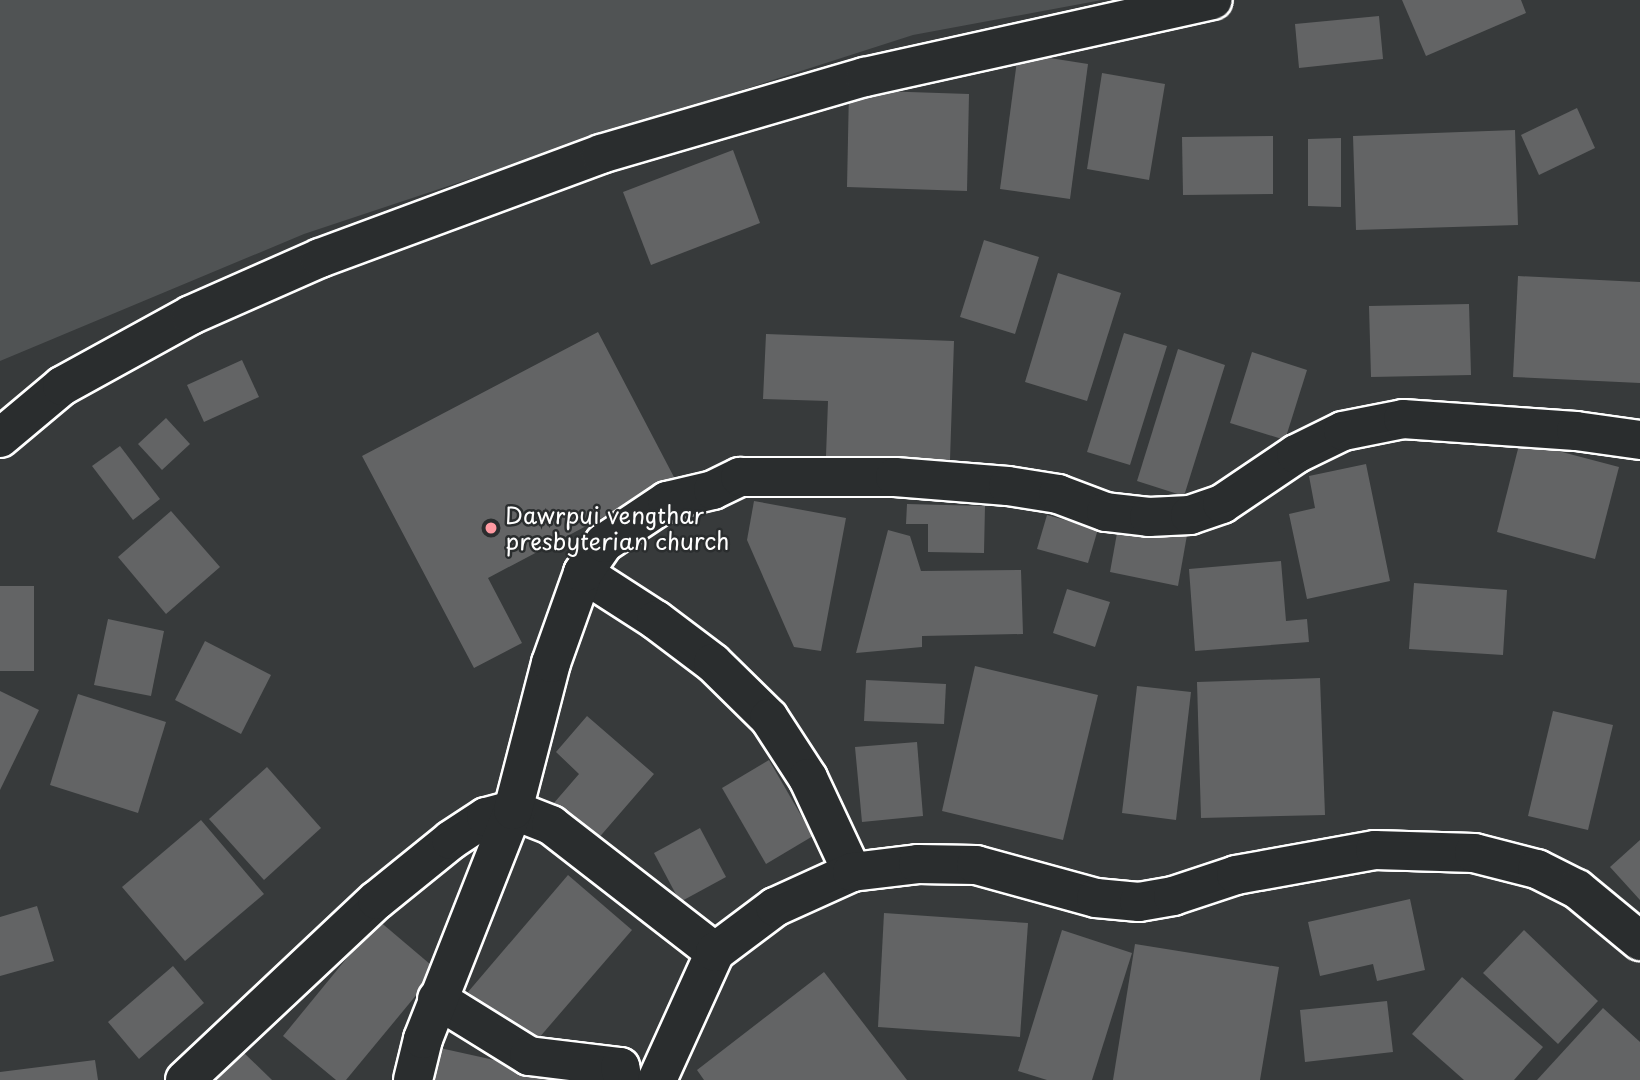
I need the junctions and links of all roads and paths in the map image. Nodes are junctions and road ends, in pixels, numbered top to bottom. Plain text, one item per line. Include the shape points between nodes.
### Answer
1 (1213, 0) edge
2 (0, 438) edge
3 (1640, 440) edge
4 (583, 573) junction
5 (513, 810) junction
6 (852, 872) junction
7 (1640, 941) edge
8 (715, 953) junction
9 (437, 999) junction
10 (185, 1080) edge
11 (412, 1080) edge
12 (623, 1080) edge
13 (657, 1080) edge

1 - 2 street via 865,77 601,154 320,258 191,314 62,386
3 - 4 street via 1403,419 1343,431 1296,454 1222,504 1190,515 1149,517 1106,512 1058,494 1008,486 895,477 740,477 713,490 667,501 604,543
4 - 5 street via 551,663
4 - 6 street via 713,663 769,718 808,778
5 - 8 street via 551,825
5 - 9 street
5 - 10 street via 486,817 451,840 377,900
6 - 7 street via 918,864 976,865 1096,898 1139,902 1173,897 1236,875 1375,850 1474,853 1537,869 1577,889
6 - 8 street via 775,908
8 - 13 street
9 - 11 street
9 - 12 street via 529,1056 620,1067

